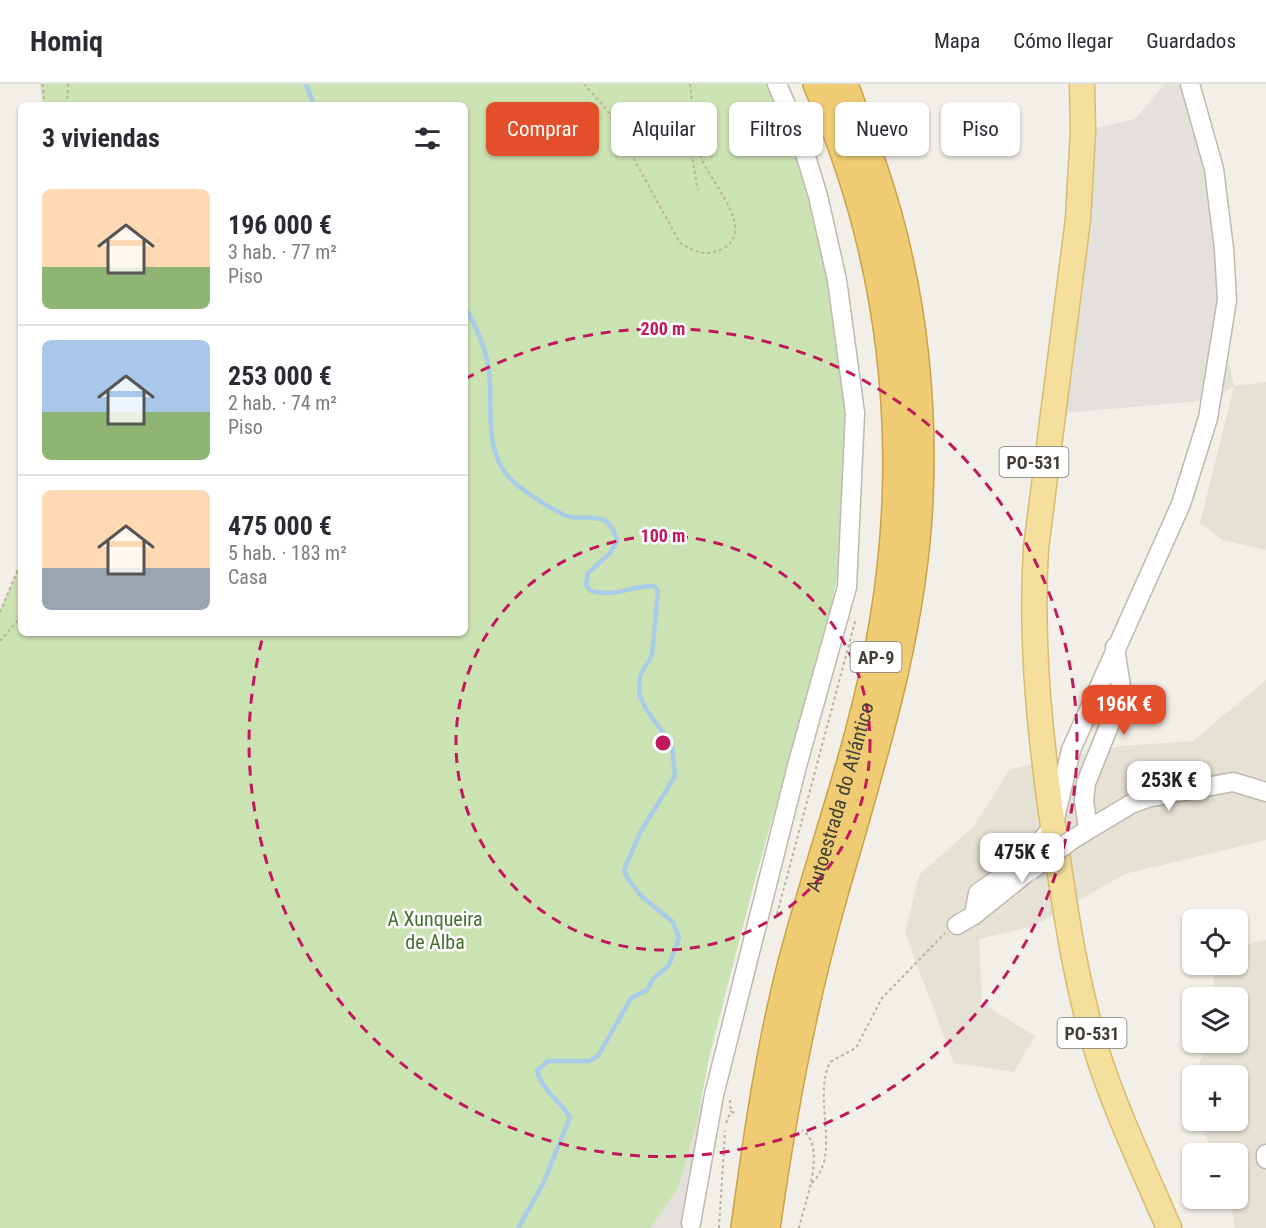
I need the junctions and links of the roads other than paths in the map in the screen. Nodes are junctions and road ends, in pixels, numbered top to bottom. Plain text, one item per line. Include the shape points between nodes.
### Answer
1 (777, 84) edge
2 (817, 84) edge
3 (844, 84) edge
4 (1071, 84) edge
5 (1082, 84) edge
6 (1190, 84) edge
7 (1115, 647) junction
8 (1266, 792) edge
9 (1064, 834) junction
10 (974, 915) junction
11 (957, 925) road end
12 (1266, 1154) edge
13 (1266, 1159) edge
14 (691, 1223) dead end
15 (745, 1228) edge
16 (766, 1228) edge
17 (1154, 1228) edge
18 (1169, 1228) edge

1 - 14 street via 801,140 837,280 855,413 847,587 797,766 714,1095
2 - 15 highway, Autoestrada do Atlántico / AP-9 via 863,211 891,339 897,403 896,525 884,621 861,722 789,980 764,1098
3 - 16 highway, Autoestrada do Atlántico / AP-9 via 877,176 905,288 918,401 919,499 914,563 888,704 798,1032
4 - 9 main road, PO-531 via 1066,231 1028,511 1022,625 1026,689
5 - 9 main road, PO-531 via 1078,219 1042,489 1033,596 1038,707
6 - 7 street via 1214,169 1223,228 1227,300 1223,336 1208,418 1181,504
7 - 9 street via 1071,750
7 - 9 street via 1121,687 1086,783 1084,801
8 - 9 street via 1233,782 1147,798
9 - 10 street, bridge via 1030,871
9 - 10 street via 978,893
9 - 17 main road, PO-531 via 1054,921 1079,1036
9 - 18 main road, PO-531 via 1081,996 1099,1058
10 - 11 street
12 - 13 street

